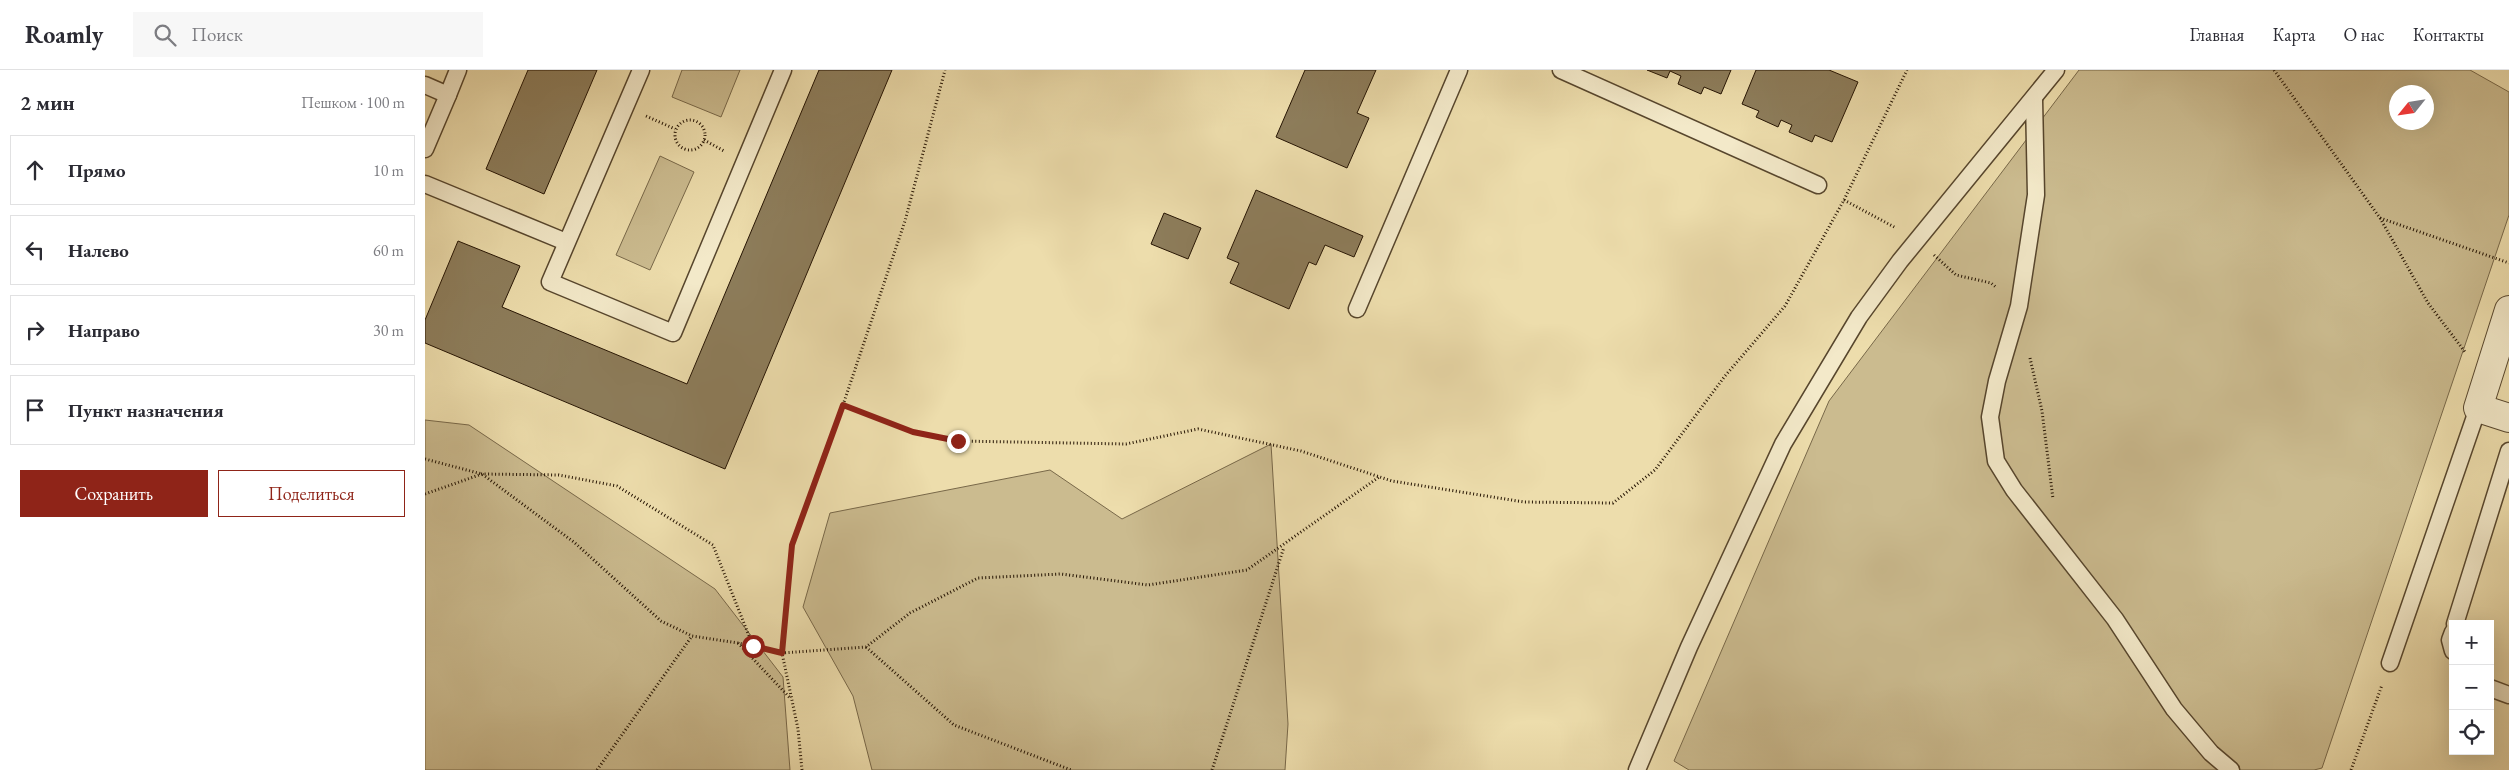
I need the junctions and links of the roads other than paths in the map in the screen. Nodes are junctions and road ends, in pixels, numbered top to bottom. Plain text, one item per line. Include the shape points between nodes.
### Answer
1 (458, 70) edge
2 (641, 70) edge
3 (783, 70) edge
4 (1459, 70) edge
5 (1561, 70) edge
6 (2056, 70) edge
7 (425, 85) edge
8 (447, 95) junction
9 (2034, 99) junction
10 (425, 149) edge
11 (425, 184) edge
12 (1818, 185) dead end
13 (566, 242) junction
14 (1357, 309) dead end
15 (2509, 310) edge
16 (2478, 408) junction
17 (2509, 418) edge
18 (2509, 451) edge
19 (2456, 620) edge
20 (2390, 663) road end
21 (2494, 689) edge
22 (2509, 695) edge
23 (1637, 770) edge
24 (2231, 770) edge

1 - 8 lane
2 - 13 lane
3 - 13 lane via 673,333 550,282
4 - 14 lane
5 - 12 lane
6 - 9 lane
7 - 8 lane
8 - 10 lane
9 - 23 lane via 1859,317 1783,444 1689,647
9 - 24 lane via 2036,195 2019,306 1990,417 1996,461 2014,490 2115,619 2174,709 2211,753
11 - 13 lane
15 - 16 street
16 - 17 street
16 - 20 lane
18 - 19 lane
21 - 22 lane

